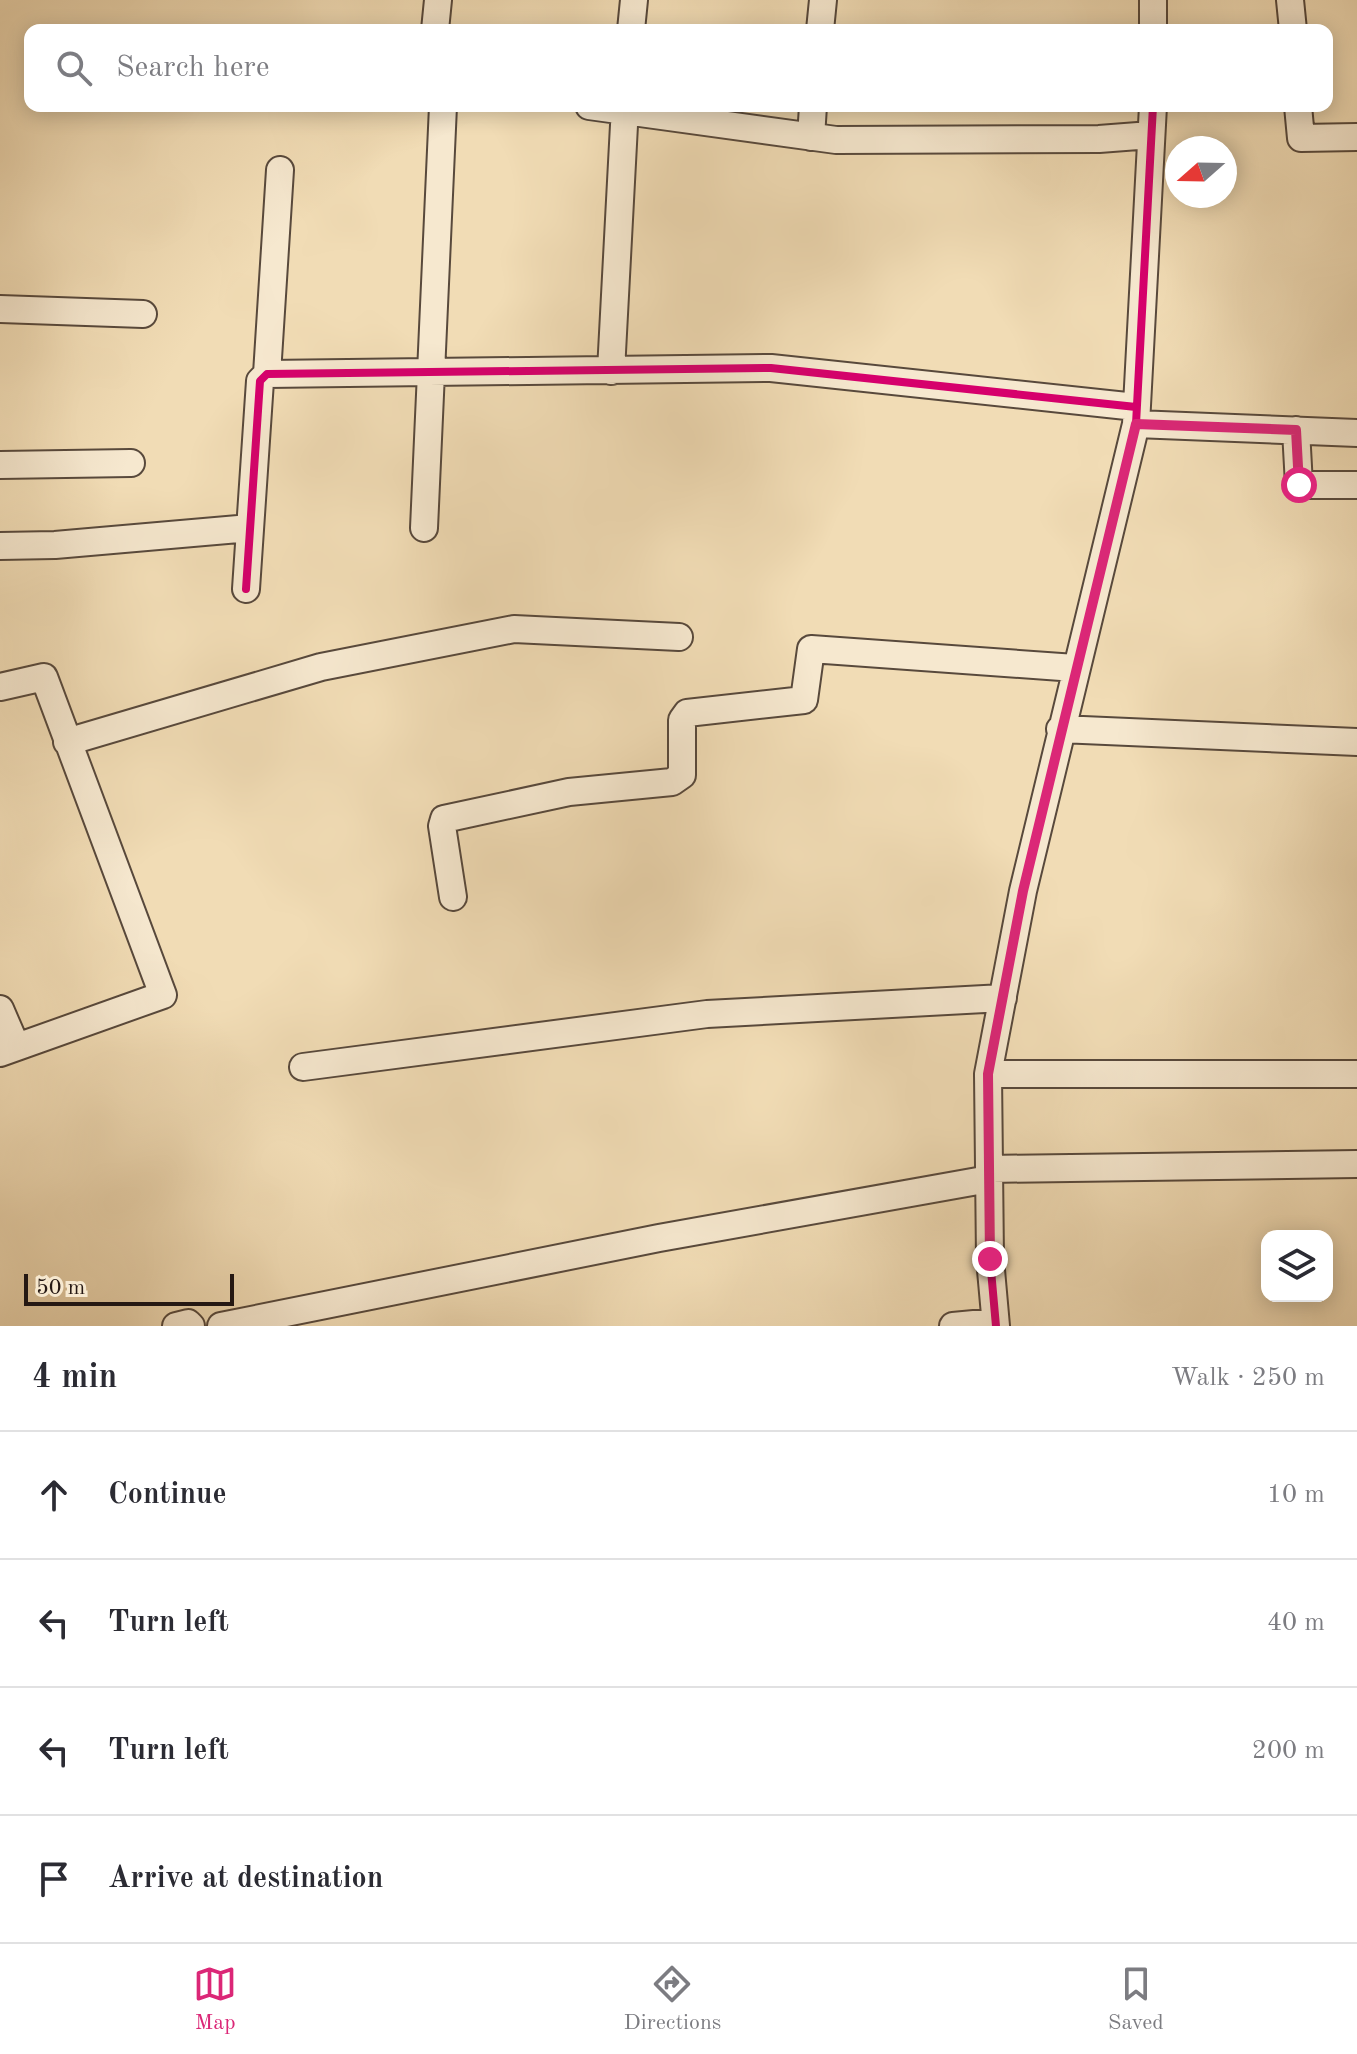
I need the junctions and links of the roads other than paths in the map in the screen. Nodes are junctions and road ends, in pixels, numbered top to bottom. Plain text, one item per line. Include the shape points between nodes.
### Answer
1 (438, 0) edge
2 (634, 0) edge
3 (823, 0) edge
4 (1153, 0) edge
5 (1290, 0) edge
6 (436, 24) edge
7 (632, 24) edge
8 (821, 24) edge
9 (1153, 24) edge
10 (1292, 24) edge
11 (443, 112) edge
12 (625, 112) edge
13 (651, 112) edge
14 (813, 112) edge
15 (1153, 112) edge
16 (1299, 112) edge
17 (1151, 135) junction
18 (811, 137) junction
19 (1357, 137) edge
20 (280, 170) dead end
21 (0, 309) edge
22 (143, 314) dead end
23 (611, 371) junction
24 (431, 373) junction
25 (267, 374) junction
26 (1136, 416) junction
27 (1296, 430) junction
28 (1357, 433) edge
29 (131, 463) dead end
30 (0, 465) edge
31 (1357, 485) edge
32 (250, 528) junction
33 (424, 528) dead end
34 (0, 546) edge
35 (246, 589) dead end
36 (679, 637) dead end
37 (1075, 668) junction
38 (0, 687) edge
39 (1060, 729) junction
40 (67, 742) junction
41 (1357, 742) edge
42 (453, 897) dead end
43 (1003, 998) junction
44 (0, 1009) edge
45 (8, 1049) edge
46 (303, 1067) dead end
47 (988, 1074) junction
48 (1357, 1074) edge
49 (1357, 1164) edge
50 (989, 1174) junction
51 (995, 1324) edge
52 (176, 1326) edge
53 (191, 1326) edge
54 (221, 1326) edge
55 (953, 1326) edge

1 - 6 street
2 - 7 street
3 - 8 street
4 - 9 street
5 - 10 street
11 - 24 street
12 - 23 street
13 - 18 street
14 - 18 street
15 - 17 street
16 - 19 street via 1301,138
17 - 18 street
17 - 26 street
20 - 25 street
21 - 22 street
23 - 24 street
23 - 26 street via 771,368
24 - 25 street
24 - 33 street
25 - 32 street via 260,381
26 - 27 street
26 - 37 street
27 - 28 street
27 - 31 street via 1299,485
29 - 30 street
32 - 34 street
32 - 35 street
36 - 40 street via 514,629 321,667
37 - 39 street
37 - 42 street via 811,649 804,700 687,713 682,720 682,775 672,782 569,792 444,819
38 - 40 street via 44,677
39 - 41 street
39 - 43 street
40 - 45 street via 163,995
43 - 46 street via 707,1014
43 - 47 street
44 - 45 street
47 - 48 street
47 - 50 street
49 - 50 street
50 - 51 street
50 - 54 street
51 - 55 street
52 - 53 street

